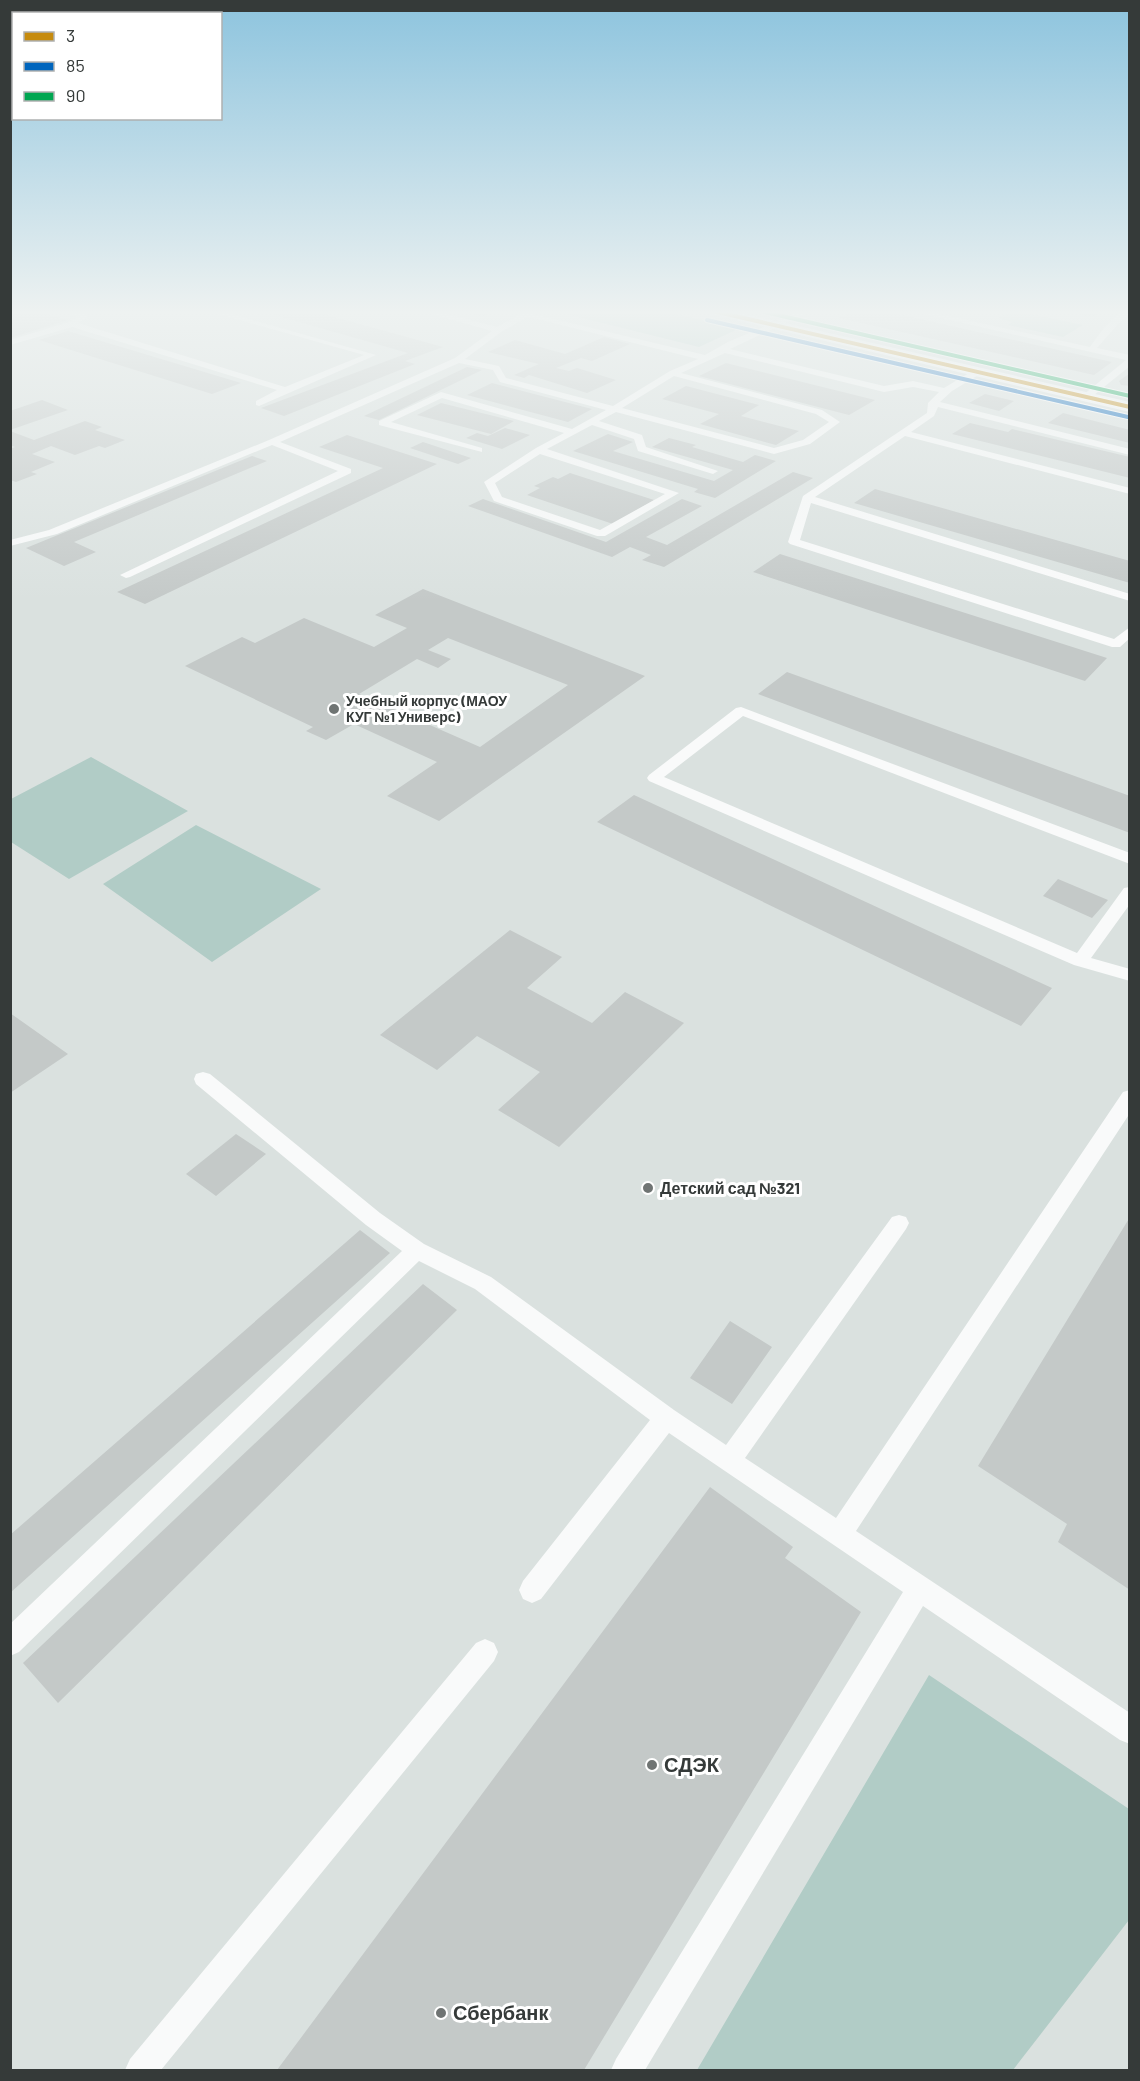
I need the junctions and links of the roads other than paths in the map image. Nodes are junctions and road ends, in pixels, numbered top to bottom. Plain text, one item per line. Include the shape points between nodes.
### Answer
1 (351, 407) edge
2 (415, 407) edge
3 (484, 407) edge
4 (608, 407) edge
5 (618, 407) edge
6 (801, 407) edge
7 (932, 407) edge
8 (950, 407) edge
9 (615, 409) junction
10 (591, 422) junction
11 (573, 432) junction
12 (902, 432) junction
13 (272, 442) junction
14 (478, 450) dead end
15 (539, 450) junction
16 (1130, 452) edge
17 (713, 471) dead end
18 (1130, 491) edge
19 (807, 498) junction
20 (10, 543) edge
21 (126, 575) dead end
22 (1130, 597) edge
23 (1130, 631) edge
24 (1130, 859) edge
25 (1130, 892) edge
26 (1080, 961) junction
27 (1130, 975) edge
28 (203, 1079) dead end
29 (1130, 1097) edge
30 (899, 1223) dead end
31 (417, 1250) junction
32 (666, 1418) junction
33 (730, 1459) junction
34 (840, 1534) junction
35 (919, 1589) junction
36 (532, 1590) dead end
37 (10, 1643) edge
38 (485, 1652) dead end
39 (1130, 1730) edge
40 (141, 2070) edge
41 (627, 2070) edge

1 - 13 lane
2 - 14 lane via 382,423
3 - 11 lane
4 - 9 lane
5 - 9 lane
6 - 9 lane via 835,422 791,450 774,451
7 - 12 lane via 931,414
8 - 16 lane
9 - 10 lane
10 - 11 lane
10 - 17 lane via 639,437 641,449
11 - 15 lane
12 - 18 lane
12 - 19 lane
13 - 20 lane via 53,532
13 - 21 lane via 347,471
15 - 15 lane via 618,475 674,493 601,534 498,499 489,482
19 - 22 lane
19 - 23 lane via 794,542 1116,644
24 - 26 lane via 741,711 654,778
25 - 26 lane
26 - 27 lane
28 - 31 lane via 373,1219
29 - 34 lane
30 - 33 lane
31 - 32 lane via 483,1283
31 - 37 lane
32 - 33 lane
32 - 36 lane
33 - 34 lane
34 - 35 lane
35 - 39 lane
35 - 41 lane
38 - 40 lane

